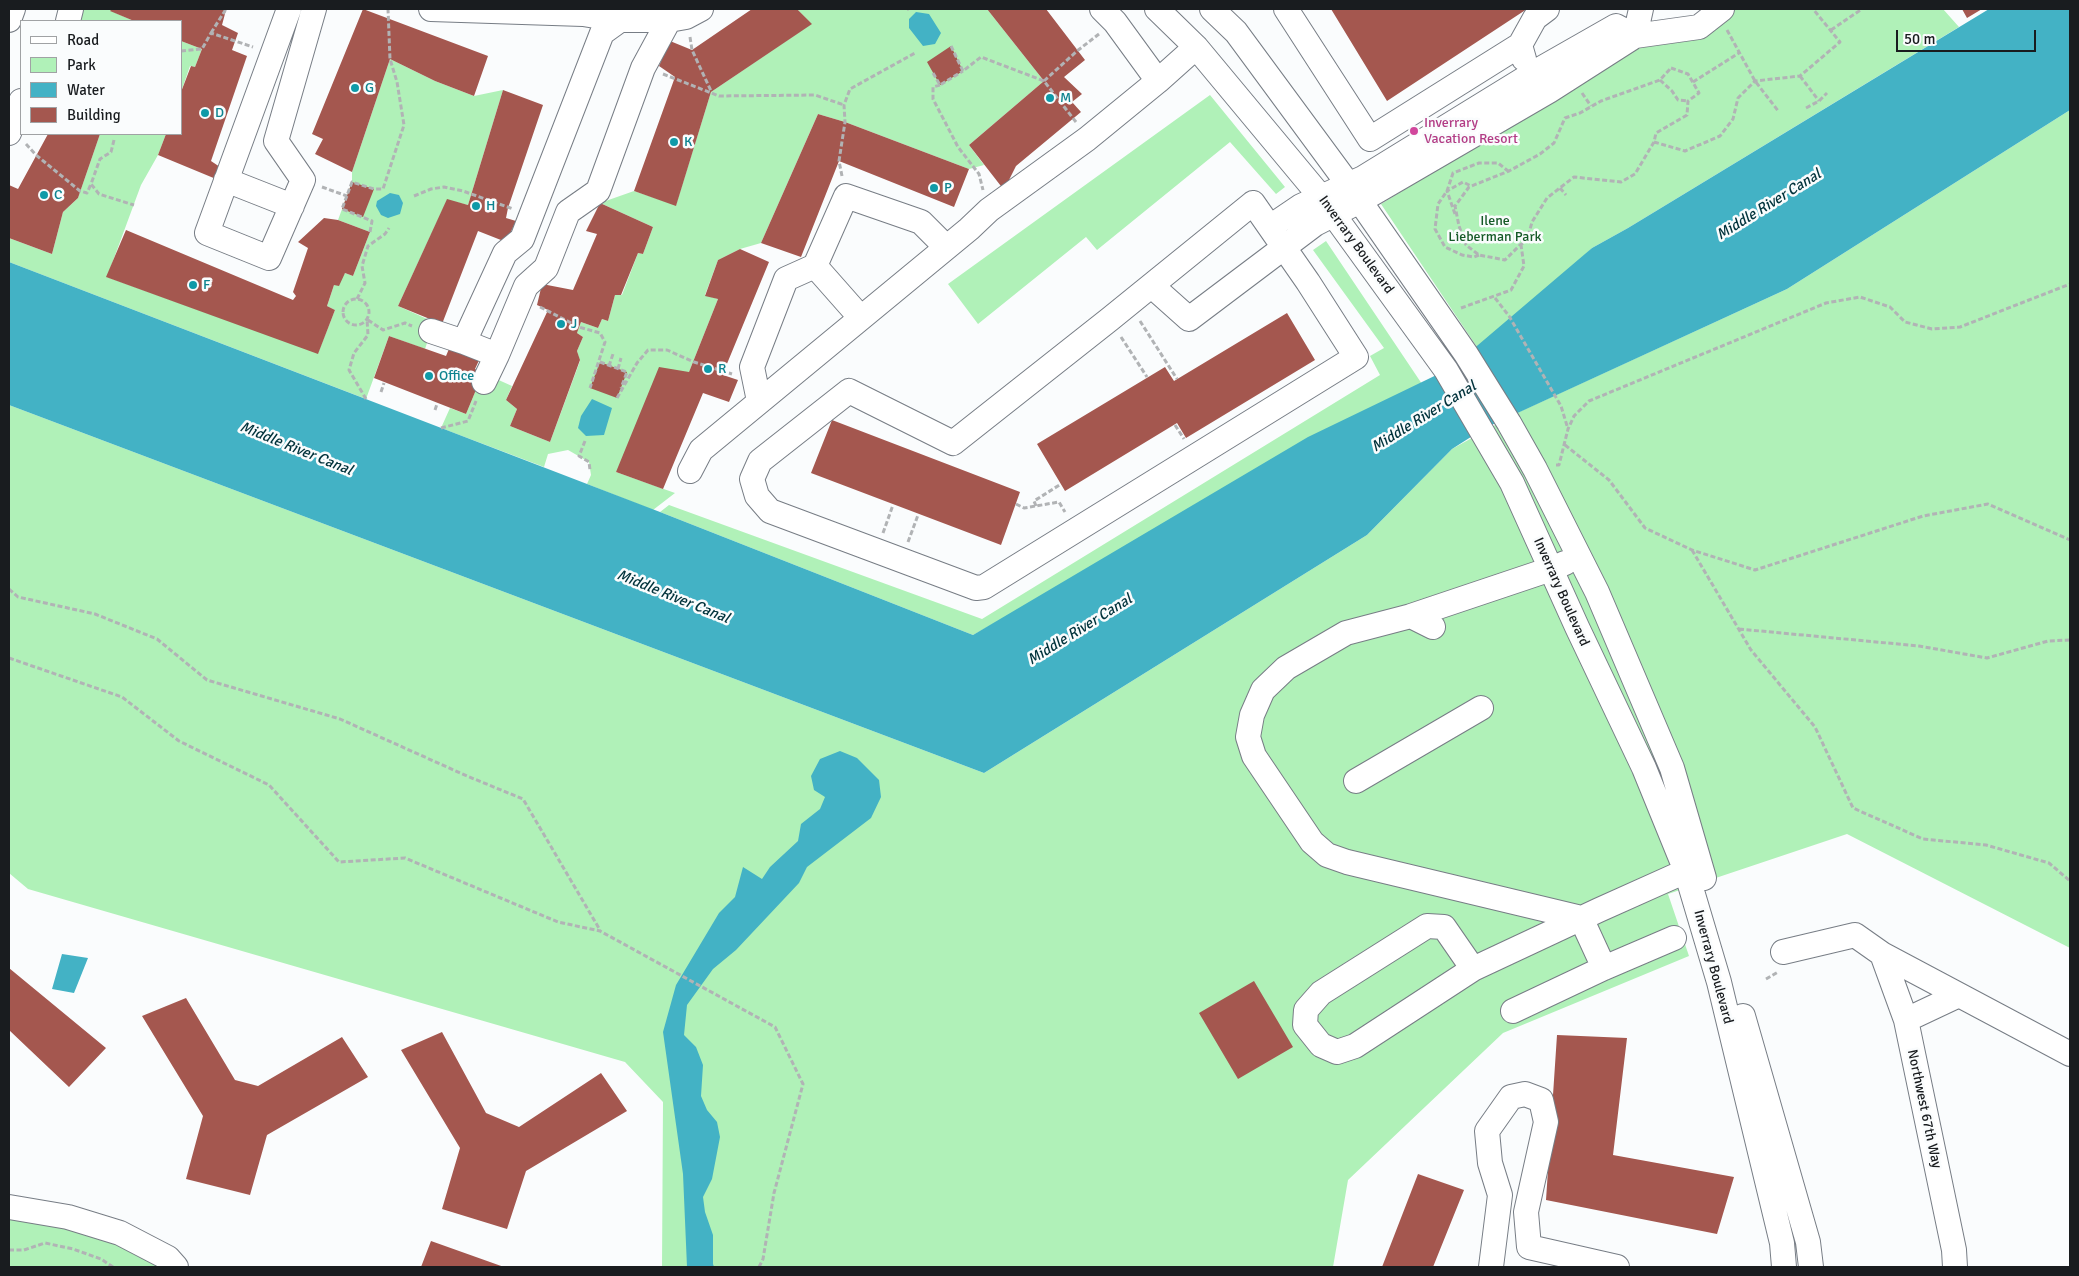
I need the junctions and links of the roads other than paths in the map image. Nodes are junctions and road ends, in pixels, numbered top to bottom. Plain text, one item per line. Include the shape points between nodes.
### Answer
1 (13, 9) edge
2 (289, 9) edge
3 (314, 9) edge
4 (431, 9) edge
5 (1157, 9) edge
6 (1212, 9) edge
7 (1286, 9) edge
8 (1547, 9) edge
9 (1641, 9) edge
10 (620, 14) edge
11 (682, 14) edge
12 (1109, 15) edge
13 (1722, 16) edge
14 (9, 20) edge
15 (1635, 36) junction
16 (1520, 45) junction
17 (1196, 47) junction
18 (1158, 82) junction
19 (1535, 86) junction
20 (20, 103) edge
21 (10, 130) edge
22 (1370, 140) junction
23 (1389, 174) junction
24 (226, 180) junction
25 (1354, 193) junction
26 (1327, 205) junction
27 (292, 206) junction
28 (1270, 226) junction
29 (1284, 247) junction
30 (946, 248) junction
31 (505, 253) junction
32 (815, 266) junction
33 (546, 268) junction
34 (1152, 286) junction
35 (860, 317) junction
36 (431, 331) road end
37 (464, 342) junction
38 (497, 355) junction
39 (484, 382) road end
40 (757, 393) junction
41 (690, 471) dead end
42 (1579, 556) junction
43 (1551, 569) junction
44 (1411, 616) junction
45 (1433, 627) dead end
46 (1481, 708) dead end
47 (1356, 781) dead end
48 (1686, 871) junction
49 (1581, 918) junction
50 (1674, 938) dead end
51 (1783, 952) dead end
52 (1882, 954) junction
53 (1604, 968) junction
54 (1474, 969) junction
55 (1959, 996) junction
56 (1513, 1011) dead end
57 (1906, 1020) junction
58 (2070, 1054) edge
59 (9, 1207) edge
60 (176, 1267) edge
61 (1491, 1267) edge
62 (1617, 1267) edge
63 (1784, 1267) edge
64 (1811, 1267) edge
65 (1955, 1267) edge

1 - 14 street
2 - 24 street
3 - 27 street via 276,141 303,180
4 - 10 street
5 - 17 street, Inverrary Boulevard
6 - 25 street, Inverrary Boulevard via 1236,32
7 - 22 street
8 - 16 street via 1535,18
9 - 15 street
10 - 11 street
10 - 31 street via 602,33 522,239
11 - 33 street via 643,68 598,191 568,212
12 - 18 street
13 - 15 street via 1699,28
15 - 19 street via 1616,26
16 - 19 street
16 - 22 street
17 - 18 street
17 - 26 street, Inverrary Boulevard
18 - 30 street via 1087,139 989,210
19 - 23 street
20 - 21 street
22 - 23 street
23 - 25 street
24 - 27 street
24 - 27 street via 207,233 269,258
25 - 26 street
25 - 42 street, Inverrary Boulevard via 1466,354 1509,423
26 - 28 street
26 - 29 street via 1315,224
26 - 43 street, Inverrary Boulevard via 1446,370 1512,483
28 - 29 street
28 - 34 street via 1253,204
29 - 34 street via 1189,319
29 - 34 street via 1356,357 984,587 976,588 770,511 757,496 752,479 760,461 849,391 953,443
30 - 32 street via 921,222 846,196
30 - 35 street
31 - 33 street
31 - 37 street
32 - 35 street
32 - 40 street via 786,279 752,367
33 - 38 street via 526,286
35 - 40 street
36 - 37 street
37 - 38 street
38 - 39 street
40 - 41 street via 700,450
42 - 43 street
42 - 64 street, Inverrary Boulevard via 1672,768 1808,1242
43 - 44 street
43 - 48 street, Inverrary Boulevard via 1644,768
44 - 45 street
44 - 49 street via 1346,633 1286,668 1263,690 1252,714 1248,737 1254,756 1312,842 1327,855
46 - 47 street
48 - 49 street
48 - 63 street, Inverrary Boulevard via 1719,982 1782,1244
49 - 53 street
49 - 54 street
50 - 53 street
51 - 52 street via 1855,935
52 - 55 street
52 - 57 street, Northwest 67th Way
53 - 56 street
54 - 54 street via 1444,927 1427,926 1321,993 1306,1010 1305,1025 1321,1045 1337,1052 1355,1046
55 - 57 street
55 - 58 street
57 - 65 street, Northwest 67th Way
59 - 60 street via 68,1217 120,1233 168,1258
61 - 62 street via 1500,1195 1490,1163 1487,1131 1510,1097 1525,1094 1541,1100 1546,1122 1526,1212 1529,1247

